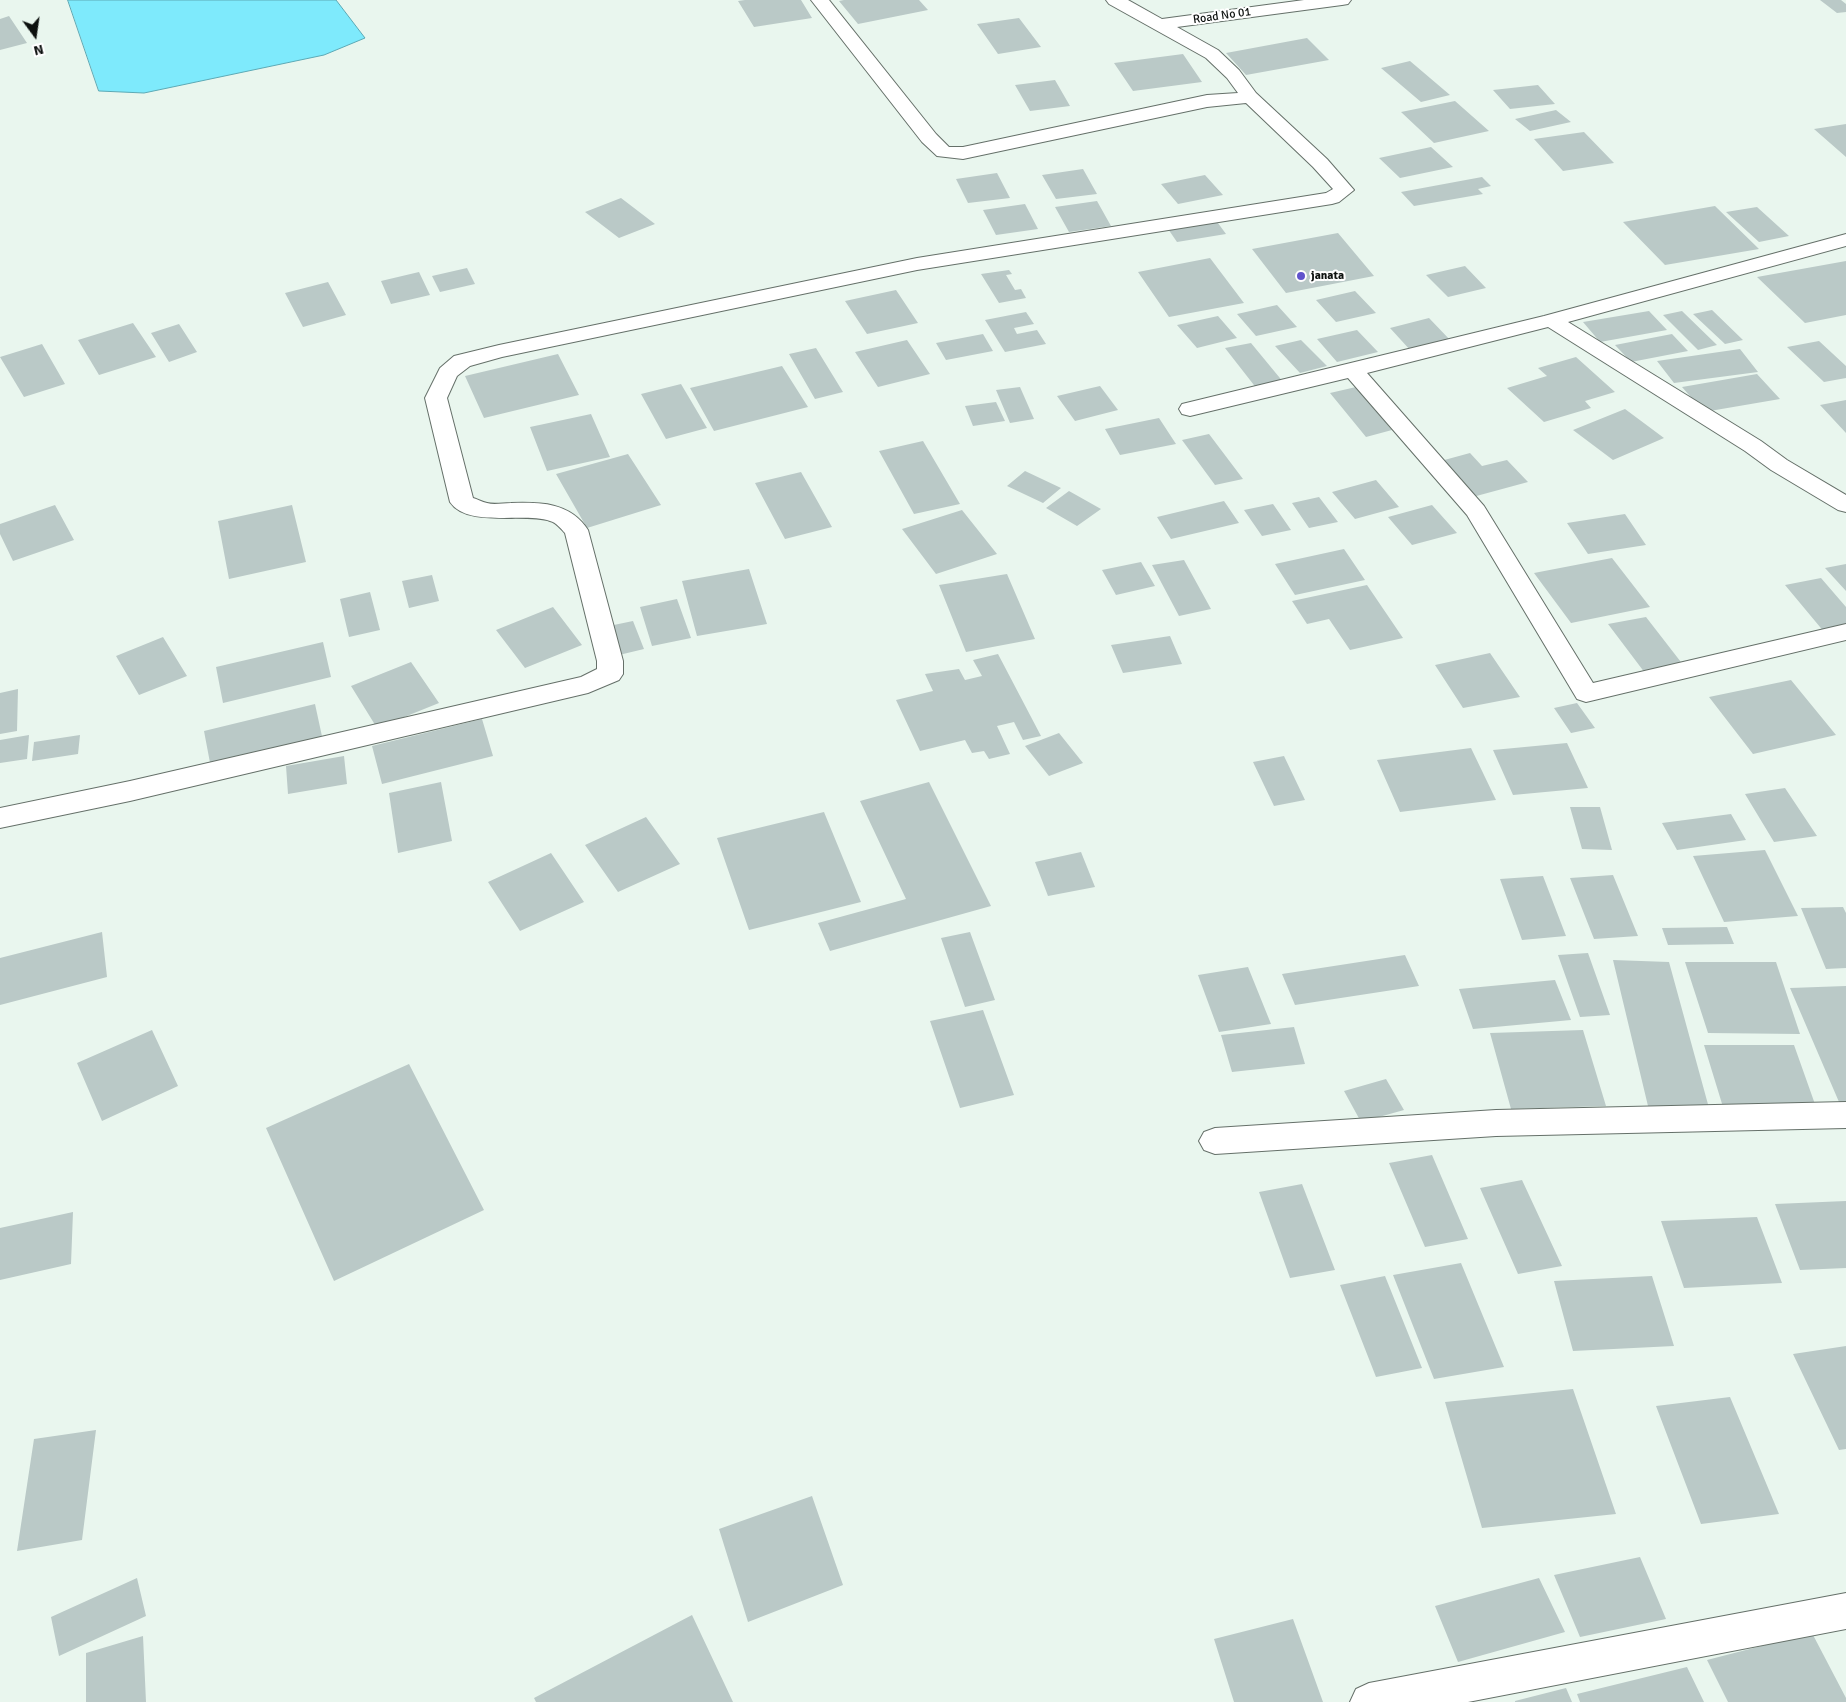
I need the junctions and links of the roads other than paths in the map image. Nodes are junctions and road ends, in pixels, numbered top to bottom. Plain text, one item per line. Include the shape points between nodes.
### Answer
1 (820, 0) edge
2 (1115, 0) edge
3 (1342, 0) edge
4 (1163, 24) junction
5 (1250, 97) junction
6 (1846, 240) edge
7 (1551, 320) junction
8 (1354, 370) junction
9 (1190, 410) dead end
10 (1846, 505) edge
11 (1846, 632) edge
12 (0, 818) edge
13 (1846, 1115) edge
14 (1215, 1141) dead end
15 (1846, 1611) edge
16 (1369, 1702) edge

1 - 5 street via 929,138 944,152 963,153 1207,101
2 - 4 street
3 - 4 street, Road No 01
4 - 5 street via 1212,54
5 - 12 street via 1344,190 1332,198 917,264 499,351 462,361 448,373 436,398 462,502 485,511 534,510 560,515 576,530 610,661 610,674 588,684 522,700
6 - 7 street
7 - 8 street
7 - 10 street
8 - 9 street
8 - 11 street via 1476,511 1586,693
13 - 14 street via 1496,1124
15 - 16 street

